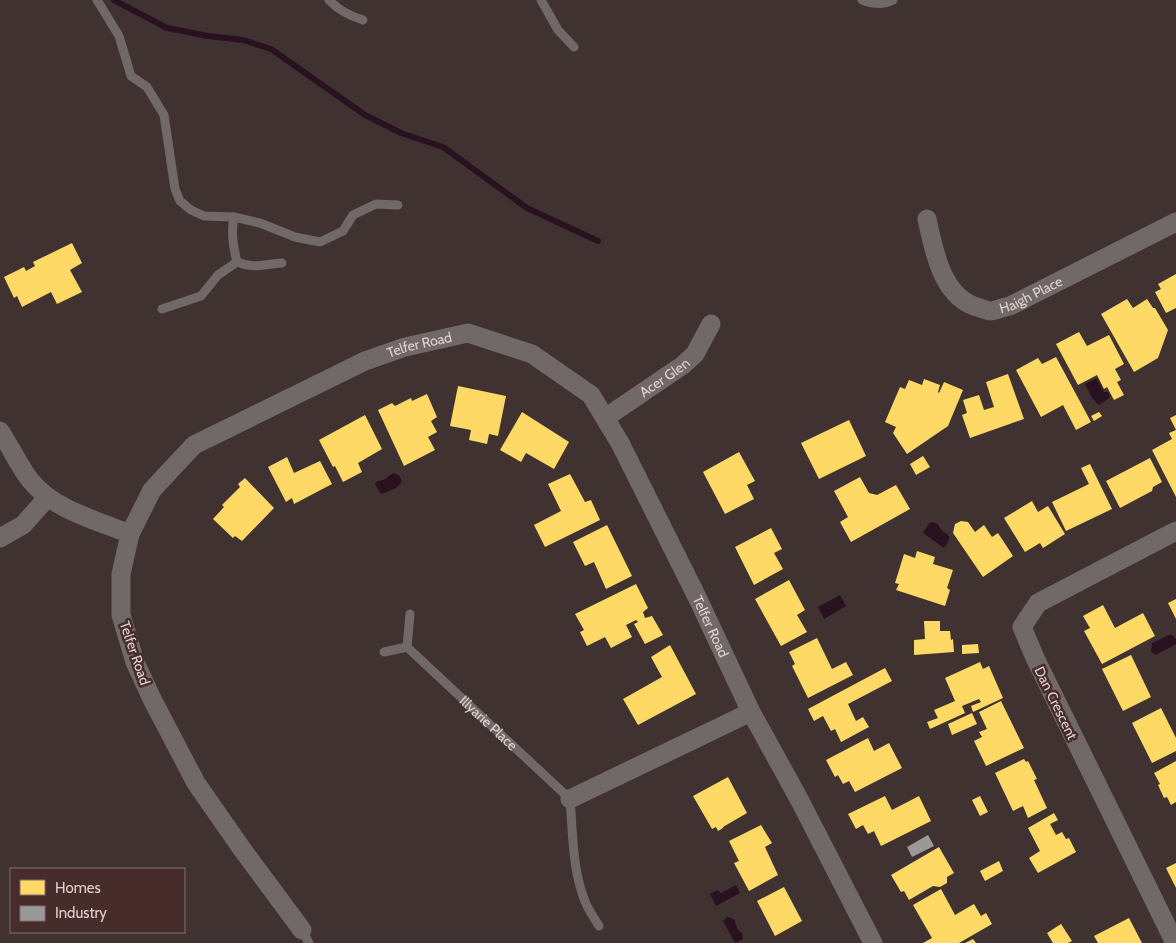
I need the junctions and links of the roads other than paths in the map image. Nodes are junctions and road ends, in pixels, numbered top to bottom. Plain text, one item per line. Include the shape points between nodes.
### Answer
1 (97, 0) edge
2 (329, 0) edge
3 (541, 0) edge
4 (862, 0) edge
5 (893, 0) edge
6 (363, 20) dead end
7 (574, 47) dead end
8 (398, 206) dead end
9 (234, 217) junction
10 (927, 219) dead end
11 (1176, 222) edge
12 (237, 262) junction
13 (282, 262) dead end
14 (162, 309) dead end
15 (710, 324) dead end
16 (605, 418) junction
17 (0, 431) edge
18 (47, 498) junction
19 (1176, 531) edge
20 (130, 534) junction
21 (0, 538) edge
22 (410, 614) dead end
23 (407, 647) junction
24 (384, 652) dead end
25 (751, 712) junction
26 (570, 799) junction
27 (599, 926) dead end
28 (306, 936) edge
29 (873, 943) edge
30 (1175, 943) edge

1 - 9 lane via 119,36 131,76 147,87 164,115 175,189 180,201 204,216
2 - 6 lane via 348,15
3 - 7 lane via 558,30
4 - 5 lane via 868,3
8 - 9 lane via 376,204 353,215 343,231 320,242
9 - 12 lane via 233,246
10 - 11 street, Haigh Place via 935,256 946,281 959,297 973,306 991,311 1010,306
12 - 13 lane via 257,267
12 - 14 lane via 218,275 201,296
15 - 16 street, Acer Glen via 695,354
16 - 20 street, Telfer Road via 591,394 532,354 468,333 405,347 365,361 194,445 152,490
16 - 25 street, Telfer Road via 686,573
17 - 18 street via 30,479
18 - 20 street
18 - 21 street via 22,525
19 - 30 street, Dan Crescent via 1038,603 1022,627
20 - 28 street, Telfer Road via 122,574 121,615 135,662 196,783
22 - 23 lane
23 - 24 lane
23 - 26 lane, Illyarie Place
25 - 26 street
25 - 29 street, Telfer Road
26 - 27 lane via 580,884 587,906

